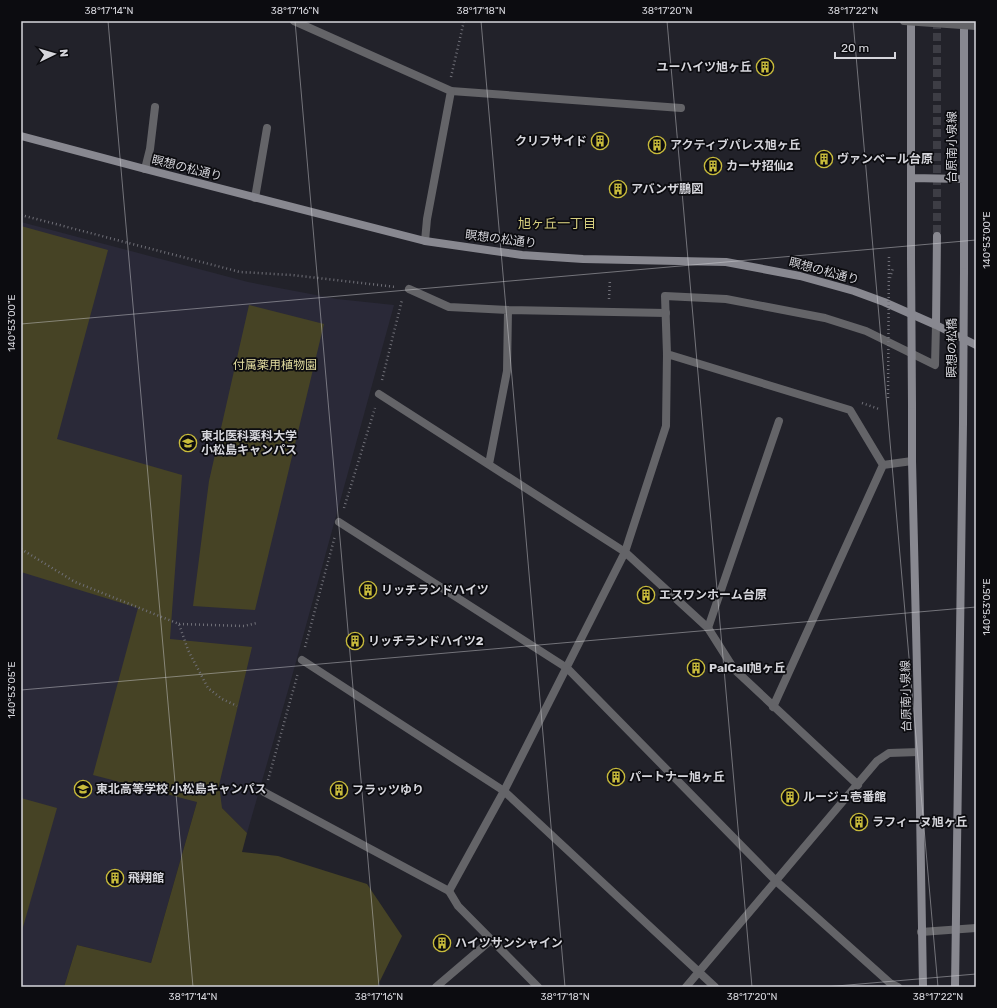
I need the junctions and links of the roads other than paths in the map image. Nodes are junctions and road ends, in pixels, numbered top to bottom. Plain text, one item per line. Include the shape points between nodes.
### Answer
1 (294, 21) edge
2 (904, 21) edge
3 (912, 21) edge
4 (964, 21) edge
5 (976, 26) edge
6 (451, 91) junction
7 (155, 107) dead end
8 (681, 108) dead end
9 (267, 128) dead end
10 (21, 136) edge
11 (145, 169) junction
12 (911, 178) junction
13 (964, 179) junction
14 (255, 198) junction
15 (937, 236) tunnel mouth
16 (425, 241) junction
17 (964, 272) joint
18 (409, 289) road end
19 (508, 310) junction
20 (666, 313) junction
21 (936, 325) junction
22 (976, 345) edge
23 (667, 354) junction
24 (379, 394) road end
25 (779, 421) dead end
26 (912, 461) junction
27 (489, 464) junction
28 (883, 465) junction
29 (339, 522) road end
30 (625, 552) junction
31 (708, 628) junction
32 (302, 660) road end
33 (567, 668) junction
34 (773, 707) junction
35 (919, 752) junction
36 (858, 785) junction
37 (504, 791) junction
38 (264, 792) road end
39 (776, 881) junction
40 (449, 892) junction
41 (976, 928) edge
42 (956, 930) junction
43 (922, 932) junction
44 (491, 940) junction
45 (699, 973) junction
46 (436, 987) edge
47 (538, 987) edge
48 (686, 987) edge
49 (715, 987) edge
50 (898, 987) edge
51 (923, 987) edge
52 (955, 987) edge

1 - 6 street
2 - 5 street, bridge
3 - 12 street
4 - 13 street, 台原南小泉線
6 - 8 street
6 - 16 street
7 - 11 street
9 - 14 street
10 - 11 street, 瞑想の松通り
11 - 14 street, 瞑想の松通り
12 - 13 street
12 - 26 street, 台原南小泉線, bridge
13 - 17 street, 台原南小泉線
14 - 16 street, 瞑想の松通り
15 - 21 street
16 - 21 street, 瞑想の松通り via 560,258 714,261 742,264 854,291
17 - 42 street, 瞑想の松橋, bridge
18 - 19 street via 450,306
19 - 20 street
19 - 27 street via 507,371
20 - 21 street via 665,296 726,300 784,310 825,318 866,331 934,365
20 - 23 street
21 - 22 street, 瞑想の松通り
23 - 28 street via 850,410
23 - 30 street via 666,426
24 - 27 street
25 - 31 street
26 - 28 street
26 - 35 street, 台原南小泉線
27 - 30 street
28 - 34 street
29 - 33 street
30 - 31 street
30 - 33 street
31 - 34 street via 734,670
32 - 37 street
33 - 37 street
33 - 39 street
34 - 36 street
35 - 36 street via 889,753 877,761
35 - 43 street, 台原南小泉線
36 - 39 street
37 - 40 street
37 - 45 street
38 - 40 street
39 - 45 street
39 - 50 street via 890,983
40 - 44 street via 458,906
41 - 42 street
42 - 43 street
42 - 52 street
43 - 51 street, 台原南小泉線
44 - 46 street
44 - 47 street
45 - 48 street
45 - 49 street

